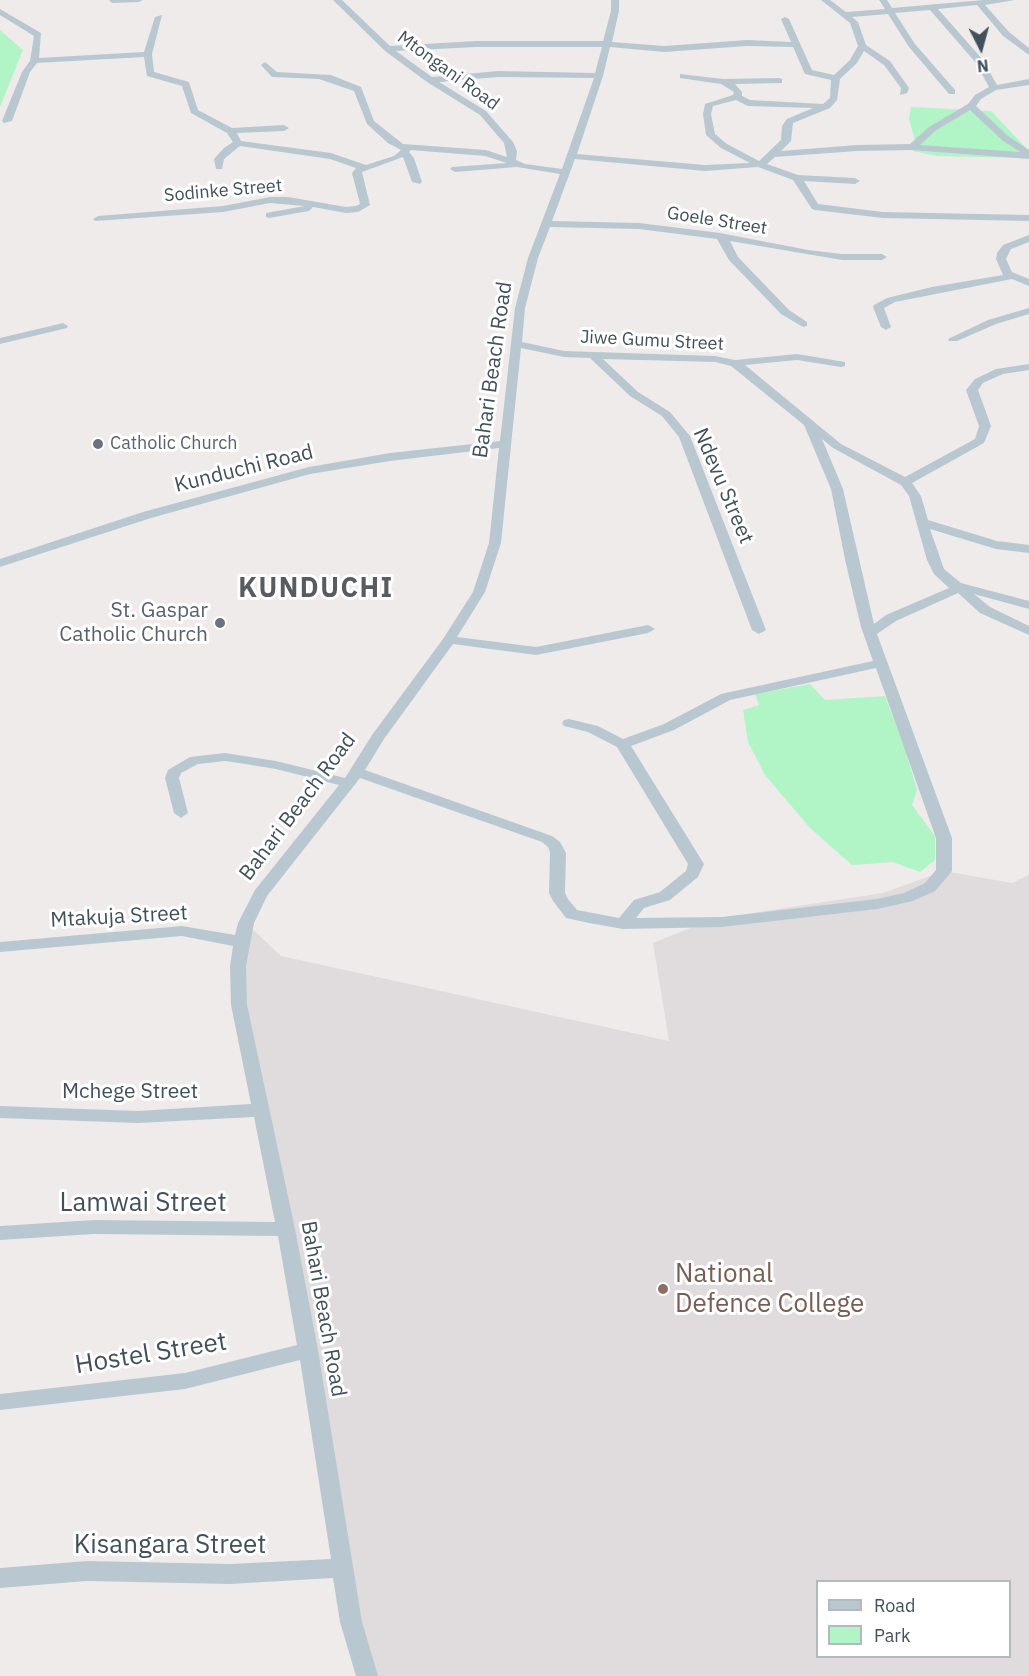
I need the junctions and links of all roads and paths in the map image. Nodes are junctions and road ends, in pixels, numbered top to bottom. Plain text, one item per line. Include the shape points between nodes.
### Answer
1 (139, 0) edge
2 (338, 0) edge
3 (615, 0) edge
4 (825, 0) edge
5 (884, 0) edge
6 (1011, 0) edge
7 (112, 1) edge
8 (952, 3) edge
9 (979, 3) junction
10 (933, 8) junction
11 (0, 11) edge
12 (891, 12) junction
13 (844, 15) junction
14 (159, 17) dead end
15 (785, 19) dead end
16 (608, 44) junction
17 (795, 45) junction
18 (862, 46) junction
19 (388, 49) junction
20 (1029, 52) edge
21 (148, 54) junction
22 (34, 61) junction
23 (265, 65) dead end
24 (599, 76) junction
25 (683, 76) dead end
26 (836, 78) junction
27 (430, 80) junction
28 (780, 81) dead end
29 (723, 82) junction
30 (1029, 82) edge
31 (994, 88) junction
32 (952, 92) dead end
33 (903, 93) dead end
34 (737, 97) junction
35 (827, 106) junction
36 (971, 106) junction
37 (7, 121) dead end
38 (284, 128) dead end
39 (231, 131) junction
40 (238, 143) junction
41 (912, 147) junction
42 (406, 151) junction
43 (771, 155) junction
44 (1029, 155) edge
45 (573, 156) junction
46 (514, 163) junction
47 (760, 165) junction
48 (219, 167) dead end
49 (364, 167) junction
50 (455, 169) dead end
51 (566, 172) junction
52 (797, 178) junction
53 (855, 181) dead end
54 (417, 182) dead end
55 (317, 206) junction
56 (269, 215) dead end
57 (1029, 218) edge
58 (99, 219) dead end
59 (546, 224) junction
60 (720, 236) junction
61 (1029, 238) edge
62 (882, 257) dead end
63 (1013, 276) junction
64 (1029, 283) edge
65 (1029, 311) edge
66 (803, 324) dead end
67 (63, 326) dead end
68 (886, 327) dead end
69 (953, 339) dead end
70 (0, 341) edge
71 (516, 344) junction
72 (594, 356) junction
73 (735, 363) junction
74 (841, 364) dead end
75 (1029, 367) edge
76 (808, 421) junction
77 (505, 444) junction
78 (905, 482) junction
79 (924, 523) junction
80 (1029, 549) edge
81 (0, 563) edge
82 (954, 584) junction
83 (1029, 605) edge
84 (648, 629) dead end
85 (759, 630) dead end
86 (1029, 631) edge
87 (870, 633) junction
88 (449, 640) junction
89 (882, 663) junction
90 (569, 723) dead end
91 (623, 745) junction
92 (352, 778) junction
93 (181, 813) dead end
94 (623, 924) junction
95 (241, 942) junction
96 (0, 947) edge
97 (261, 1110) junction
98 (0, 1112) edge
99 (286, 1229) junction
100 (0, 1233) edge
101 (308, 1350) junction
102 (0, 1402) edge
103 (341, 1568) junction
104 (0, 1578) edge
105 (368, 1676) edge

1 - 7 street
2 - 19 street, Mtongani Road
3 - 16 street, Bahari Beach Road
4 - 13 street
5 - 12 street
6 - 9 street
8 - 9 street
8 - 10 street
9 - 20 street via 1006,34
10 - 12 street
10 - 31 street via 980,62
11 - 22 street via 38,36
12 - 13 street
12 - 32 street via 912,45
13 - 18 street via 854,22
14 - 21 street
15 - 17 street
16 - 17 street via 664,49 747,43
16 - 19 street
16 - 24 street, Bahari Beach Road
17 - 26 street via 810,74
18 - 26 street via 854,61
18 - 33 street via 887,63 905,88
19 - 27 street, Mtongani Road
21 - 22 street
21 - 39 street via 152,76 186,84 194,111
22 - 37 street
23 - 42 street via 275,75 319,75 358,89 370,122
24 - 27 street via 509,74
24 - 45 street, Bahari Beach Road
25 - 29 street
26 - 35 street via 834,98
27 - 46 street, Mtongani Road via 483,113 508,142
28 - 29 street
29 - 34 street via 738,92
30 - 31 street
31 - 36 street
34 - 35 street via 748,103
34 - 47 street via 709,104 711,135
35 - 43 street via 790,121 786,141
36 - 41 street via 932,129
36 - 44 street
38 - 39 street
39 - 40 street
40 - 48 street via 219,159
40 - 49 street via 331,156
41 - 43 street
41 - 44 street
42 - 46 street via 434,147 486,153
42 - 49 street via 386,162
42 - 54 street
43 - 47 street
45 - 47 street via 705,168
45 - 51 street, Bahari Beach Road
46 - 50 street
46 - 51 street
47 - 52 street
49 - 55 street, Sodinke Street via 357,171 364,207 350,210
51 - 59 street, Bahari Beach Road
52 - 53 street
52 - 57 street via 811,204 824,208 883,215
55 - 56 street
55 - 58 street, Sodinke Street via 270,200 223,209
59 - 60 street, Goele Street via 639,226
59 - 71 street, Bahari Beach Road via 520,308
60 - 62 street, Goele Street via 808,253
60 - 66 street via 733,258 785,312
61 - 63 street via 1002,253 1004,268
63 - 64 street
63 - 68 street via 891,300 878,307
65 - 69 street
67 - 70 street
71 - 72 street, Jiwe Gumu Street
71 - 77 street, Bahari Beach Road
72 - 73 street, Jiwe Gumu Street via 715,359
72 - 85 street, Ndevu Street via 634,394 666,414 684,436
73 - 74 street via 797,357
73 - 76 street, Jiwe Gumu Street
75 - 78 street via 1000,370 979,381 972,390 985,426 980,441
76 - 78 street, Jiwe Gumu Street via 837,446
76 - 87 street via 837,489
77 - 81 street, Kunduchi Road via 309,471 147,515
77 - 88 street, Bahari Beach Road via 495,543 488,570
78 - 79 street via 915,496
79 - 80 street via 996,545
79 - 82 street via 933,560
82 - 83 street
82 - 86 street via 985,610
82 - 87 street via 956,589 891,618
84 - 88 street via 549,651
87 - 89 street
88 - 92 street, Bahari Beach Road
89 - 91 street via 726,697 669,727
89 - 94 street via 944,838 944,871 930,887 877,904 790,916
90 - 91 street via 593,729
91 - 94 street via 696,864 693,873 665,896 639,904
92 - 93 street via 225,757 202,759 175,770 172,778
92 - 94 street via 548,839 558,853 557,893 566,909 572,915
92 - 95 street, Bahari Beach Road via 260,894
95 - 96 street, Mtakuja Street via 182,931
95 - 97 street, Bahari Beach Road via 239,1005
97 - 98 street, Mchege Street via 138,1117
97 - 99 street, Bahari Beach Road
99 - 100 street, Lamwai Street via 94,1227
99 - 101 street, Bahari Beach Road
101 - 102 street, Hostel Street via 185,1381
101 - 103 street, Bahari Beach Road
103 - 104 street, Kisangara Street via 230,1575 87,1571
103 - 105 street, Bahari Beach Road via 351,1622

